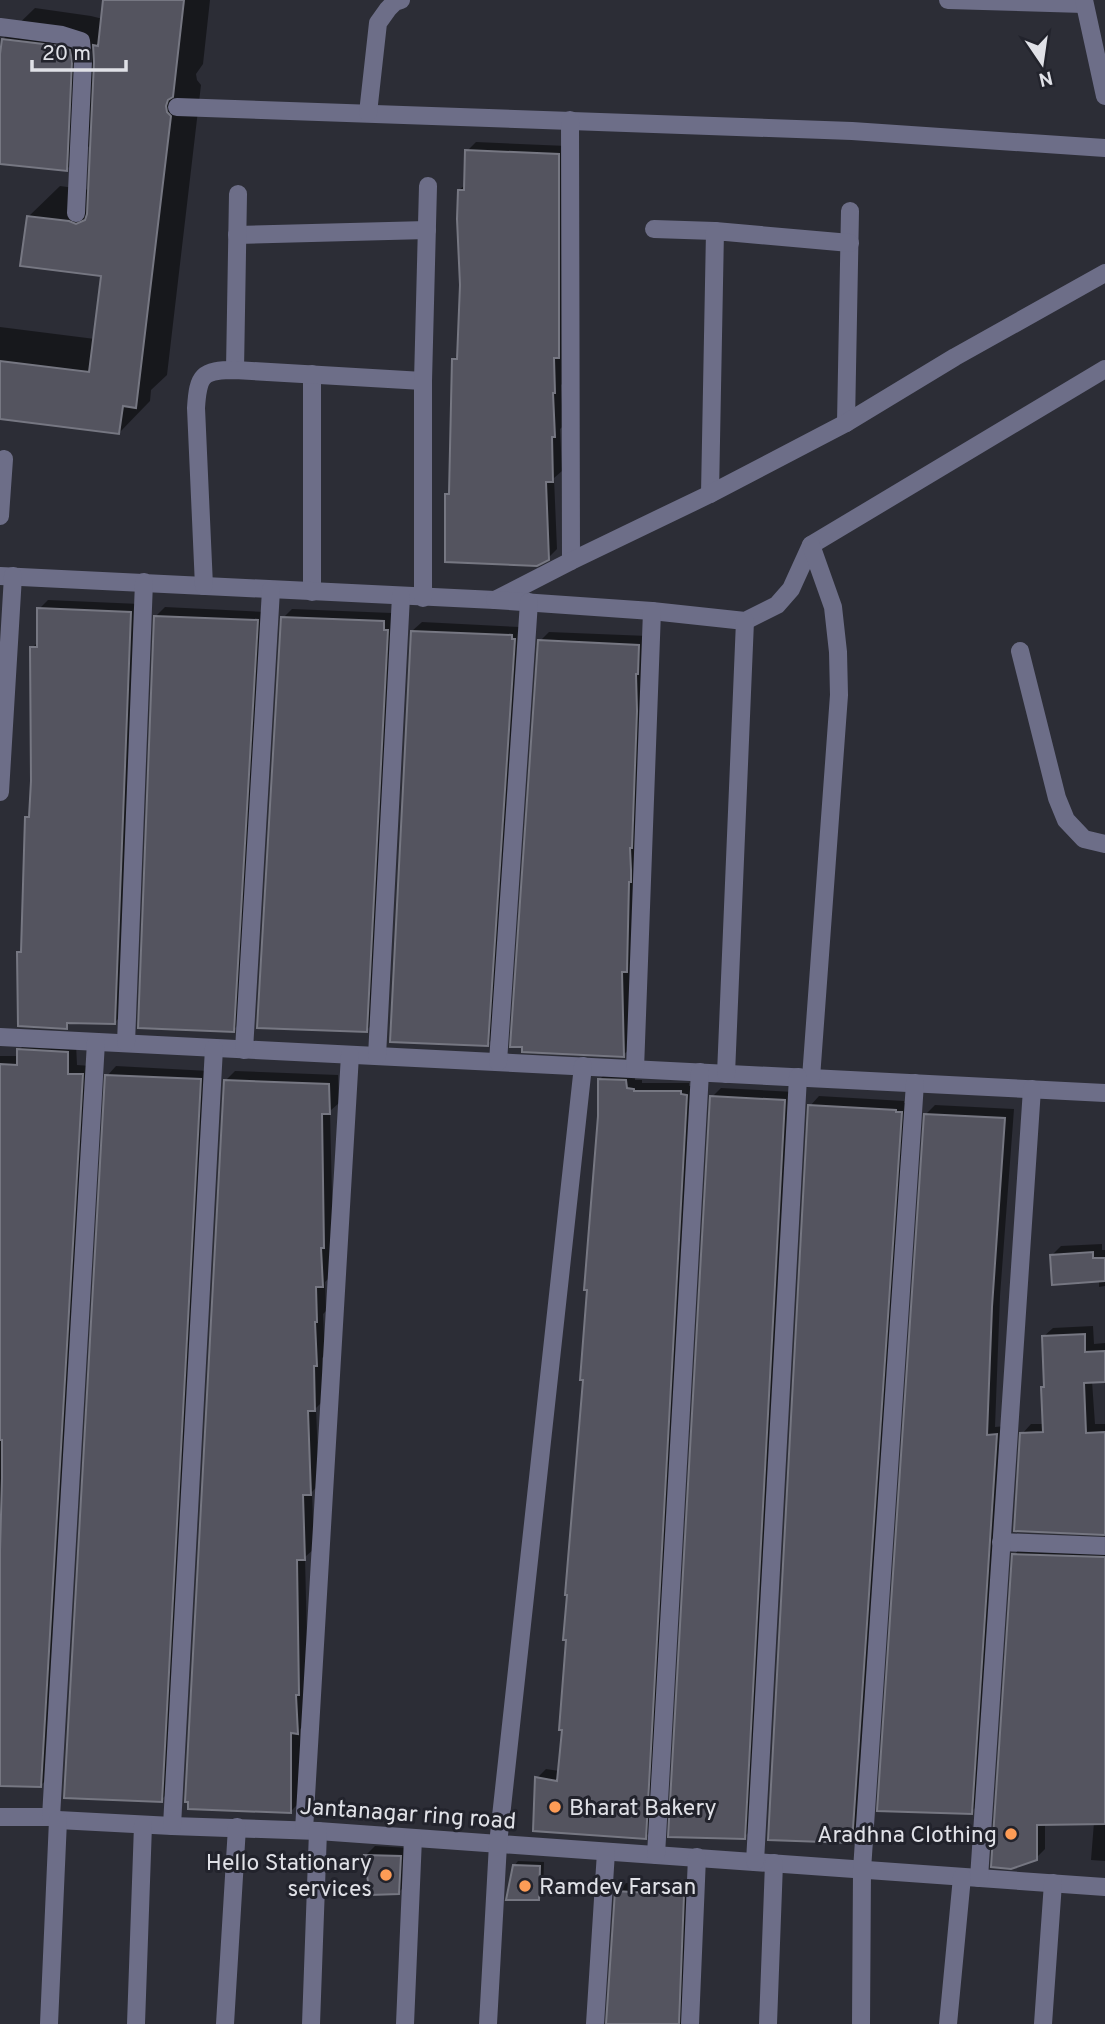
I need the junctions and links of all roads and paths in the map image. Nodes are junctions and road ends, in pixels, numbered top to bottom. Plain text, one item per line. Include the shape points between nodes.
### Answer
1 (948, 0) edge
2 (1084, 2) edge
3 (392, 3) edge
4 (0, 27) edge
5 (1100, 49) edge
6 (1105, 96) edge
7 (177, 107) dead end
8 (368, 113) junction
9 (570, 120) junction
10 (1105, 148) edge
11 (428, 186) dead end
12 (238, 194) dead end
13 (850, 211) dead end
14 (76, 212) dead end
15 (654, 229) dead end
16 (427, 230) junction
17 (715, 231) junction
18 (237, 234) junction
19 (850, 243) junction
20 (1105, 273) edge
21 (1105, 369) edge
22 (235, 370) junction
23 (312, 374) junction
24 (424, 381) junction
25 (846, 424) junction
26 (4, 459) dead end
27 (710, 494) junction
28 (0, 516) edge
29 (811, 545) junction
30 (571, 561) junction
31 (7, 576) edge
32 (144, 582) junction
33 (204, 586) junction
34 (271, 590) junction
35 (312, 592) junction
36 (401, 596) junction
37 (423, 598) junction
38 (495, 600) junction
39 (529, 603) junction
40 (652, 611) junction
41 (745, 621) junction
42 (1020, 651) dead end
43 (0, 792) edge
44 (1105, 844) edge
45 (0, 1037) edge
46 (96, 1042) junction
47 (126, 1044) junction
48 (214, 1048) junction
49 (244, 1050) junction
50 (350, 1055) junction
51 (377, 1056) junction
52 (498, 1062) junction
53 (583, 1066) junction
54 (635, 1069) junction
55 (700, 1072) junction
56 (726, 1074) junction
57 (804, 1077) junction
58 (915, 1083) junction
59 (1032, 1089) junction
60 (1105, 1093) edge
61 (1001, 1542) junction
62 (1105, 1546) edge
63 (0, 1817) edge
64 (54, 1818) junction
65 (143, 1825) junction
66 (172, 1826) junction
67 (237, 1827) junction
68 (311, 1831) junction
69 (412, 1838) junction
70 (498, 1844) junction
71 (606, 1852) junction
72 (656, 1855) junction
73 (697, 1857) junction
74 (755, 1862) junction
75 (774, 1863) junction
76 (862, 1870) junction
77 (970, 1877) junction
78 (1053, 1883) junction
79 (1105, 1887) edge
80 (50, 2024) edge
81 (136, 2024) edge
82 (225, 2024) edge
83 (311, 2024) edge
84 (405, 2024) edge
85 (488, 2024) edge
86 (595, 2024) edge
87 (690, 2024) edge
88 (768, 2024) edge
89 (862, 2024) edge
90 (948, 2024) edge
91 (1043, 2024) edge

1 - 2 street
2 - 5 street
3 - 8 street via 378,23
4 - 14 street via 62,34 81,41
5 - 6 street
7 - 8 street
8 - 9 street
9 - 10 street via 852,131
9 - 30 street
11 - 16 street
12 - 18 street
13 - 19 street
15 - 17 street
16 - 18 street
16 - 24 street
17 - 19 street
17 - 27 street
18 - 22 street
19 - 25 street
20 - 25 street
21 - 29 street
22 - 23 street
22 - 33 street via 215,370 202,377 197,390
23 - 24 street
23 - 35 street
24 - 37 street
25 - 27 street
26 - 28 street
27 - 30 street
29 - 41 street via 791,589 777,605
29 - 57 street via 834,607 839,695
30 - 38 street
31 - 32 street
31 - 43 street
32 - 33 street
32 - 47 street
33 - 34 street
34 - 35 street
34 - 49 street
35 - 36 street
36 - 37 street
36 - 51 street
37 - 38 street
38 - 39 street
39 - 40 street
39 - 52 street
40 - 41 street
40 - 54 street
41 - 56 street
42 - 44 street via 1066,820 1084,839
45 - 46 street
46 - 47 street
46 - 64 street
47 - 48 street
48 - 49 street
48 - 66 street
49 - 50 street
50 - 51 street
50 - 68 street
51 - 52 street
52 - 53 street
53 - 54 street
53 - 70 street
54 - 55 street
55 - 56 street
55 - 72 street
56 - 57 street
57 - 58 street
57 - 74 street
58 - 59 street
58 - 76 street
59 - 60 street
59 - 61 street
61 - 62 street
61 - 77 street
63 - 64 street, Jantanagar ring road
64 - 65 street, Jantanagar ring road
64 - 80 street
65 - 66 street, Jantanagar ring road
65 - 81 street
66 - 67 street, Jantanagar ring road
67 - 68 street, Jantanagar ring road
67 - 82 street
68 - 69 street, Jantanagar ring road
68 - 83 street
69 - 70 street, Jantanagar ring road
69 - 84 street
70 - 71 street, Jantanagar ring road
70 - 85 street
71 - 72 street, Jantanagar ring road
71 - 86 street
72 - 73 street, Jantanagar ring road
73 - 74 street, Jantanagar ring road
73 - 87 street
74 - 75 street, Jantanagar ring road
75 - 76 street, Jantanagar ring road
75 - 88 street
76 - 77 street, Jantanagar ring road
76 - 89 street
77 - 78 street, Jantanagar ring road
77 - 90 street
78 - 79 street, Jantanagar ring road
78 - 91 street

